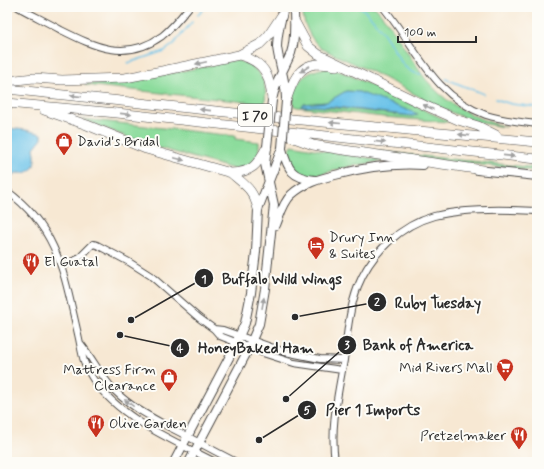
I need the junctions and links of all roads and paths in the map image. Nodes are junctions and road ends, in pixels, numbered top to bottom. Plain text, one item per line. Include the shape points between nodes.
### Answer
1 (18, 7) edge
2 (189, 7) edge
3 (294, 7) edge
4 (383, 7) edge
5 (283, 11) edge
6 (295, 22) junction
7 (239, 55) junction
8 (342, 66) junction
9 (283, 70) junction
10 (7, 81) edge
11 (7, 89) edge
12 (272, 100) junction
13 (286, 101) junction
14 (7, 102) edge
15 (31, 106) junction
16 (537, 124) edge
17 (272, 130) junction
18 (503, 138) junction
19 (537, 142) edge
20 (267, 147) junction
21 (282, 148) junction
22 (537, 159) edge
23 (483, 170) junction
24 (231, 173) junction
25 (537, 176) edge
26 (316, 180) junction
27 (269, 181) junction
28 (7, 191) edge
29 (258, 209) junction
30 (537, 211) edge
31 (272, 235) junction
32 (61, 266) junction
33 (238, 339) junction
34 (80, 344) junction
35 (251, 344) junction
36 (344, 360) junction
37 (342, 370) junction
38 (188, 436) junction
39 (200, 443) junction
40 (183, 445) junction
41 (195, 452) junction
42 (174, 462) edge
43 (189, 462) edge
44 (214, 462) edge
45 (236, 462) edge
46 (335, 462) edge

1 - 2 street via 86,42 117,50 134,48 156,40 168,31
3 - 6 main road
4 - 16 street via 429,73 456,99 486,115
5 - 7 highway via 268,36 260,44
5 - 9 main road via 277,46
6 - 8 highway via 308,46
6 - 9 main road via 291,53
7 -> 10 highway via 125,78 34,78
7 - 12 highway via 253,60 262,67 271,83
8 -> 13 highway via 316,64 306,67 294,79
18 -> 8 highway via 424,105
9 - 12 main road
9 - 13 main road
18 -> 11 highway, I 70
12 - 20 main road, bridge
13 - 21 main road, bridge
14 - 15 highway, I 70
15 -> 17 highway, I 70
15 -> 24 highway via 146,149
17 -> 22 highway, I 70
17 - 23 highway via 313,145
18 - 19 highway, I 70
20 - 24 highway via 253,168
20 - 27 main road via 265,164
21 - 26 main road via 290,171 304,179
21 - 27 main road
23 - 25 main road
23 - 26 main road via 391,164
24 - 29 highway via 246,185 256,200
26 - 31 main road via 302,186 291,196 284,205
27 - 29 main road
27 - 31 main road via 274,205
28 - 32 street via 20,200 40,223 55,249
29 - 33 main road via 251,293 245,323
30 - 36 street via 465,211 444,214 421,221 397,235 377,254 358,285 352,305
35 -> 31 main road via 264,301
32 - 33 street via 78,260 93,244 97,245 151,276 214,329 223,330
32 - 34 street
33 - 35 street
33 - 38 main road
38 -> 34 street via 130,405 103,378
34 - 40 street via 89,374 116,406
35 - 36 street via 305,357
35 - 37 street via 294,363
35 - 39 main road
36 - 37 street
37 - 46 street via 334,422
38 - 39 street
38 - 40 main road
39 - 41 main road
39 - 45 street
40 - 41 street
40 - 42 main road
41 - 43 main road
41 - 44 street

